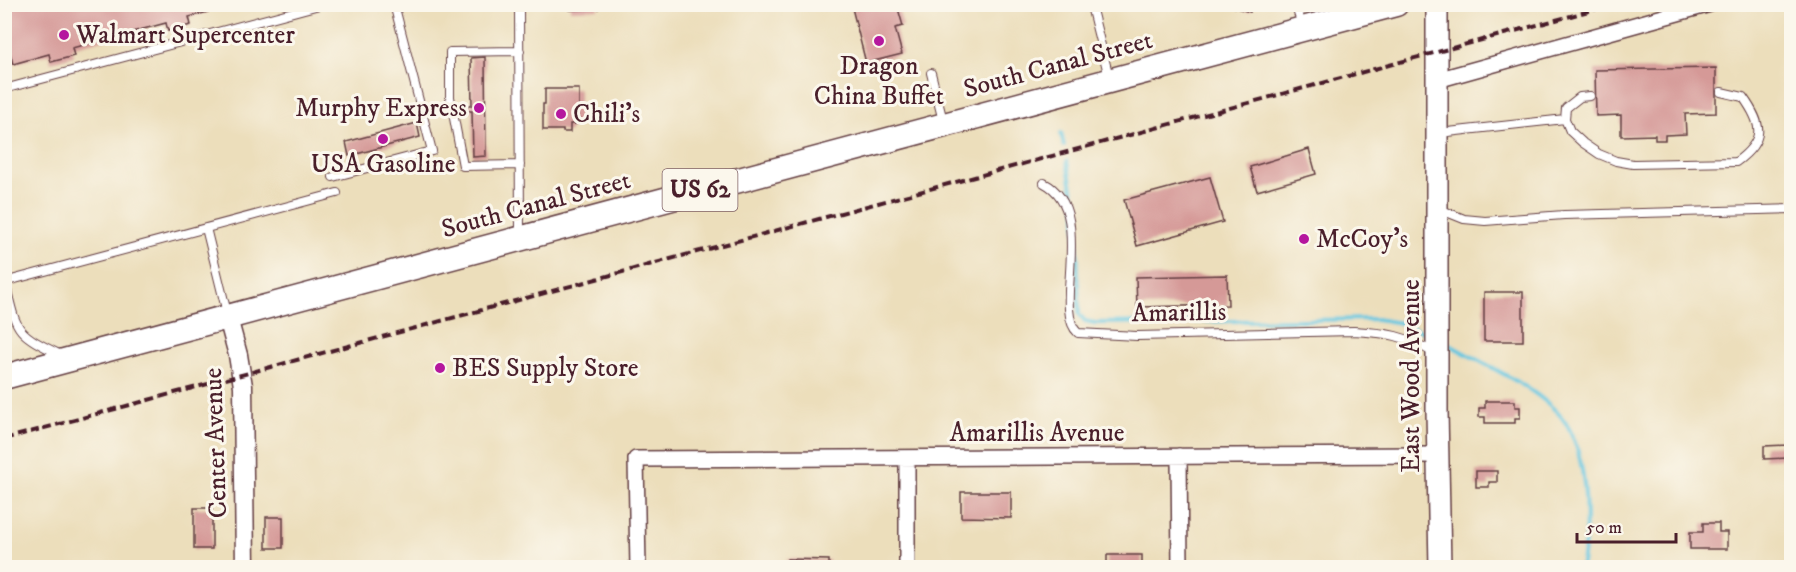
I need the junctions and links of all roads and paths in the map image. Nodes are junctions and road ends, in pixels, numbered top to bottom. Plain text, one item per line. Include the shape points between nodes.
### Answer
1 (323, 4) edge
2 (394, 4) edge
3 (519, 4) edge
4 (1097, 4) edge
5 (1295, 4) edge
6 (1396, 4) edge
7 (1437, 4) edge
8 (1710, 4) edge
9 (1303, 29) junction
10 (520, 51) junction
11 (931, 73) dead end
12 (1437, 80) junction
13 (1110, 81) junction
14 (4, 89) edge
15 (1721, 92) dead end
16 (1590, 96) dead end
17 (1565, 118) junction
18 (944, 125) junction
19 (1437, 133) junction
20 (520, 165) junction
21 (333, 177) dead end
22 (1044, 183) dead end
23 (337, 193) dead end
24 (1437, 208) junction
25 (1791, 209) edge
26 (206, 228) junction
27 (520, 238) junction
28 (5, 282) edge
29 (228, 318) junction
30 (1437, 356) junction
31 (70, 359) junction
32 (4, 377) edge
33 (1438, 455) junction
34 (1179, 456) junction
35 (907, 458) junction
36 (245, 567) edge
37 (638, 567) edge
38 (907, 567) edge
39 (1180, 567) edge
40 (1440, 567) edge

1 - 14 lane
2 - 21 lane via 432,151
3 - 10 lane
4 - 13 lane via 1091,6
5 - 9 lane
6 - 9 highway, South Canal Street / US 62
7 - 12 main road, East Wood Avenue
8 - 12 street
9 - 13 highway, South Canal Street / US 62
10 - 20 lane
10 - 20 lane via 450,52 450,97 463,166
11 - 18 lane
12 - 19 main road, East Wood Avenue
13 - 18 highway, South Canal Street / US 62
15 - 17 lane via 1743,97 1757,116 1759,133 1749,152 1736,162 1616,161 1583,143 1570,131
16 - 17 lane via 1580,97 1566,108
17 - 19 lane
18 - 27 highway, South Canal Street / US 62
19 - 24 main road, East Wood Avenue
20 - 27 lane
22 - 30 lane, Amarillis via 1062,198 1068,219 1071,322 1078,333 1137,336 1354,331 1414,341
23 - 26 lane
24 - 25 lane via 1464,219 1485,221
24 - 30 main road, East Wood Avenue
26 - 28 lane
26 - 29 lane
27 - 29 highway, South Canal Street / US 62
28 - 31 lane via 13,317 22,334
29 - 31 highway, South Canal Street / US 62
29 - 36 street, Center Avenue via 243,386
30 - 33 main road, East Wood Avenue
31 - 32 highway, South Canal Street / US 62
33 - 34 street, Amarillis Avenue
33 - 40 main road, East Wood Avenue
34 - 35 street, Amarillis Avenue
34 - 39 street
35 - 37 street, Amarillis Avenue via 636,459
35 - 38 street

